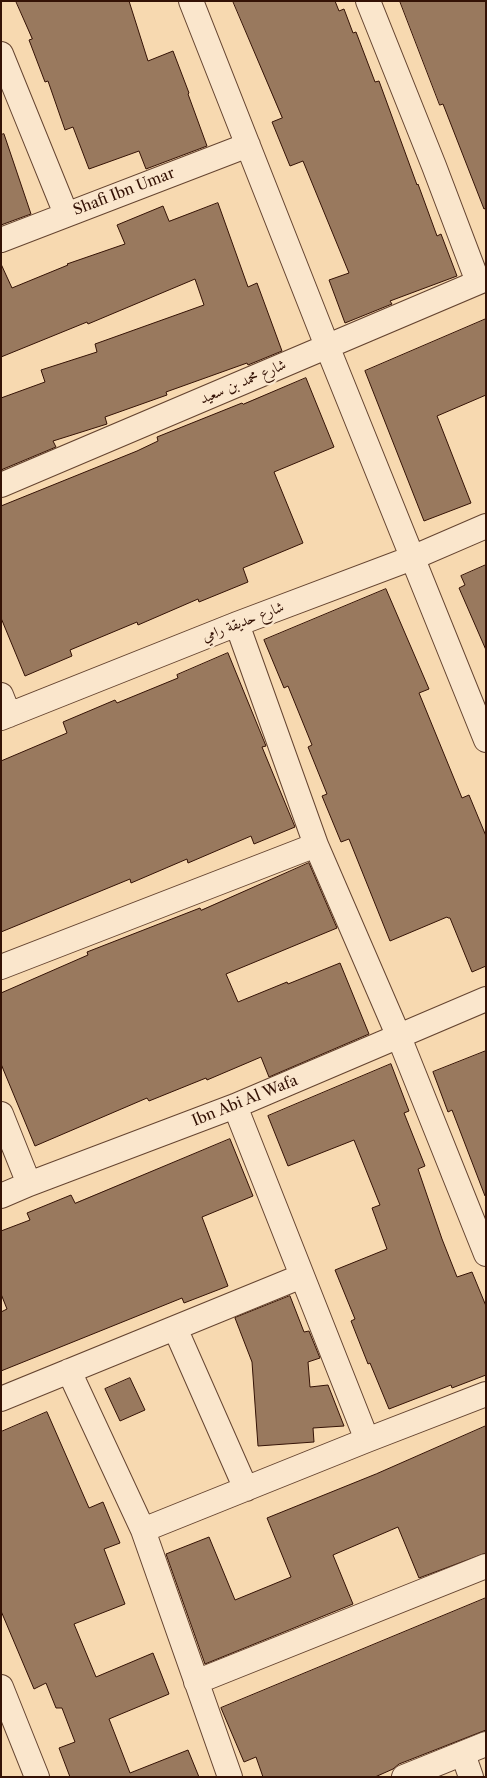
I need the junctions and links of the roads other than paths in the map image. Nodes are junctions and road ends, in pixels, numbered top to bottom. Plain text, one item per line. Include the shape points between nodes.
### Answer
1 (192, 1) edge
2 (368, 1) edge
3 (1, 54) edge
4 (248, 145) junction
5 (66, 214) junction
6 (1, 240) edge
7 (482, 280) edge
8 (327, 346) junction
9 (1, 485) edge
10 (486, 526) edge
11 (412, 558) junction
12 (237, 624) junction
13 (4, 709) edge
14 (486, 740) edge
15 (316, 846) junction
16 (1, 967) edge
17 (486, 999) edge
18 (399, 1037) junction
19 (235, 1106) junction
20 (1, 1114) edge
21 (29, 1184) junction
22 (1, 1196) edge
23 (486, 1254) edge
24 (302, 1276) junction
25 (175, 1328) junction
26 (69, 1371) junction
27 (486, 1394) edge
28 (1, 1399) edge
29 (367, 1440) junction
30 (246, 1488) junction
31 (143, 1530) junction
32 (486, 1566) edge
33 (196, 1682) junction
34 (1, 1687) edge
35 (486, 1744) edge
36 (462, 1754) junction
37 (37, 1777) edge
38 (230, 1777) edge
39 (404, 1777) edge
40 (472, 1777) edge

1 - 4 street
2 - 7 street
3 - 5 street
4 - 5 street, Shafi Ibn Umar
4 - 8 street
5 - 6 street, Shafi Ibn Umar
7 - 8 street, شارع محمد بن سعيد
8 - 9 street, شارع محمد بن سعيد
8 - 11 street
10 - 11 street, شارع حديقة رامي
11 - 12 street, شارع حديقة رامي
11 - 14 street
12 - 13 street, شارع حديقة رامي
12 - 15 street
15 - 16 street
15 - 18 street
17 - 18 street, Ibn Abi Al Wafa
18 - 19 street, Ibn Abi Al Wafa
18 - 23 street
19 - 21 street, Ibn Abi Al Wafa
19 - 24 street
20 - 21 street
21 - 22 street, Ibn Abi Al Wafa
24 - 25 street
24 - 29 street
25 - 26 street
25 - 30 street
26 - 28 street
26 - 31 street
27 - 29 street
29 - 30 street
30 - 31 street
31 - 33 street
32 - 33 street
33 - 38 street
34 - 37 street
35 - 36 street
36 - 39 street
36 - 40 street

